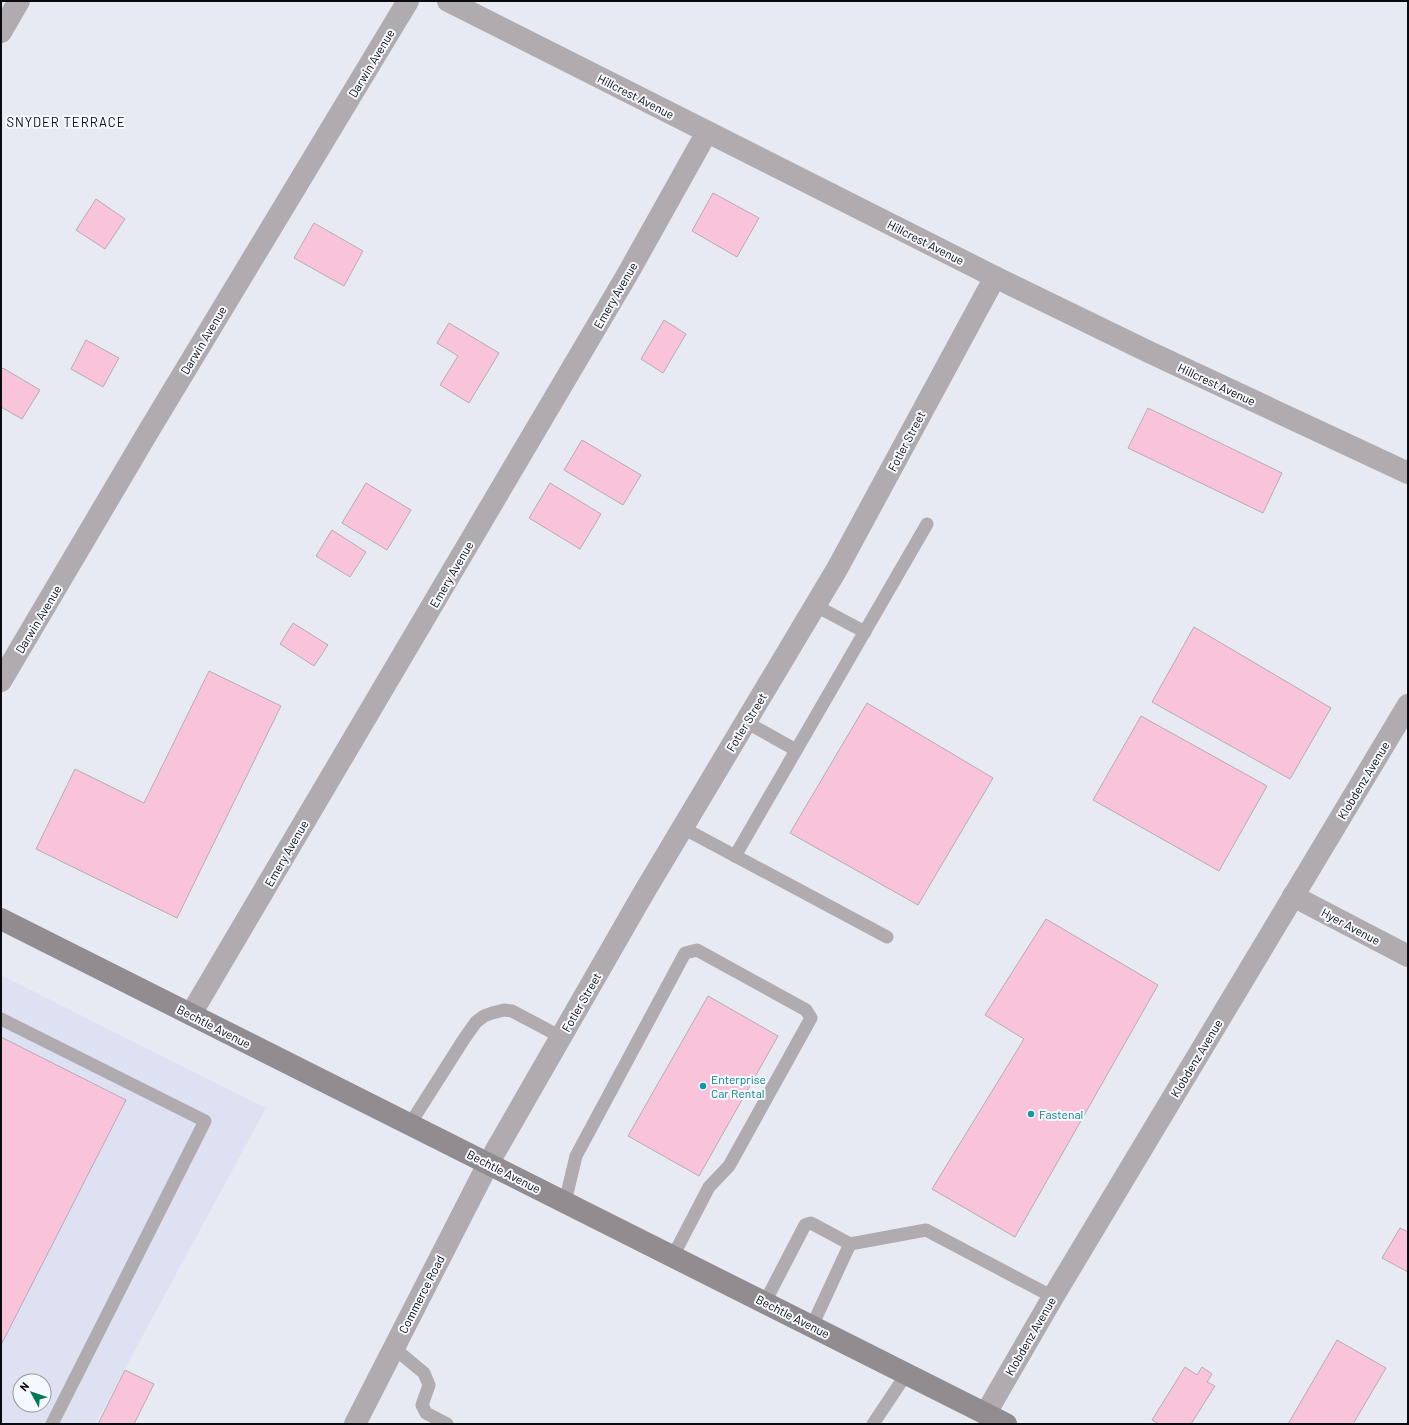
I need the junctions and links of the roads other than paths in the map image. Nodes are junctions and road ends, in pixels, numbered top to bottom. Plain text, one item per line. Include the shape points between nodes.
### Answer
1 (19, 1) edge
2 (408, 1) edge
3 (448, 1) edge
4 (1, 32) edge
5 (707, 132) junction
6 (995, 277) junction
7 (1408, 474) edge
8 (927, 524) dead end
9 (816, 606) junction
10 (865, 632) junction
11 (1, 681) edge
12 (1408, 705) edge
13 (746, 722) junction
14 (796, 750) junction
15 (683, 828) junction
16 (735, 856) junction
17 (1293, 896) junction
18 (1, 919) edge
19 (887, 937) dead end
20 (1408, 956) edge
21 (191, 1014) junction
22 (1, 1019) edge
23 (561, 1037) junction
24 (410, 1124) junction
25 (488, 1164) junction
26 (565, 1202) junction
27 (850, 1244) junction
28 (673, 1256) junction
29 (1053, 1297) junction
30 (766, 1302) junction
31 (812, 1326) junction
32 (394, 1348) junction
33 (907, 1373) junction
34 (986, 1413) junction
35 (52, 1424) edge
36 (355, 1424) edge
37 (447, 1424) edge
38 (873, 1424) edge
39 (1006, 1424) edge

1 - 4 street
2 - 11 street, Darwin Avenue
3 - 5 street, Hillcrest Avenue
5 - 6 street, Hillcrest Avenue
5 - 21 street, Emery Avenue via 623,282
6 - 7 street, Hillcrest Avenue
6 - 9 street, Fotler Street
8 - 10 lane
9 - 10 lane
9 - 13 street, Fotler Street
10 - 14 lane
12 - 17 street, Klobdenz Avenue
13 - 14 lane
13 - 15 street, Fotler Street
14 - 16 lane
15 - 16 lane
15 - 23 street, Fotler Street
16 - 19 lane
17 - 20 street, Hyer Avenue
17 - 29 street, Klobdenz Avenue
18 - 21 main road, Bechtle Avenue
21 - 24 main road, Bechtle Avenue
22 - 35 lane via 205,1121
23 - 24 lane via 512,1012 504,1010 484,1016 470,1029
23 - 25 street, Fotler Street
24 - 25 main road, Bechtle Avenue
25 - 26 main road, Bechtle Avenue
25 - 32 street, Commerce Road
26 - 28 main road, Bechtle Avenue
26 - 28 lane via 576,1156 685,953 697,950 806,1010 811,1018 729,1166 709,1187
27 - 29 lane via 926,1230
27 - 30 lane via 811,1223 805,1225
27 - 31 lane
28 - 30 main road, Bechtle Avenue
29 - 34 street, Klobdenz Avenue
30 - 31 main road, Bechtle Avenue
31 - 33 main road, Bechtle Avenue
32 - 36 street, Commerce Road
32 - 37 lane via 424,1373 429,1385 422,1405 426,1413
33 - 34 main road, Bechtle Avenue
33 - 38 lane
34 - 39 main road, Bechtle Avenue

